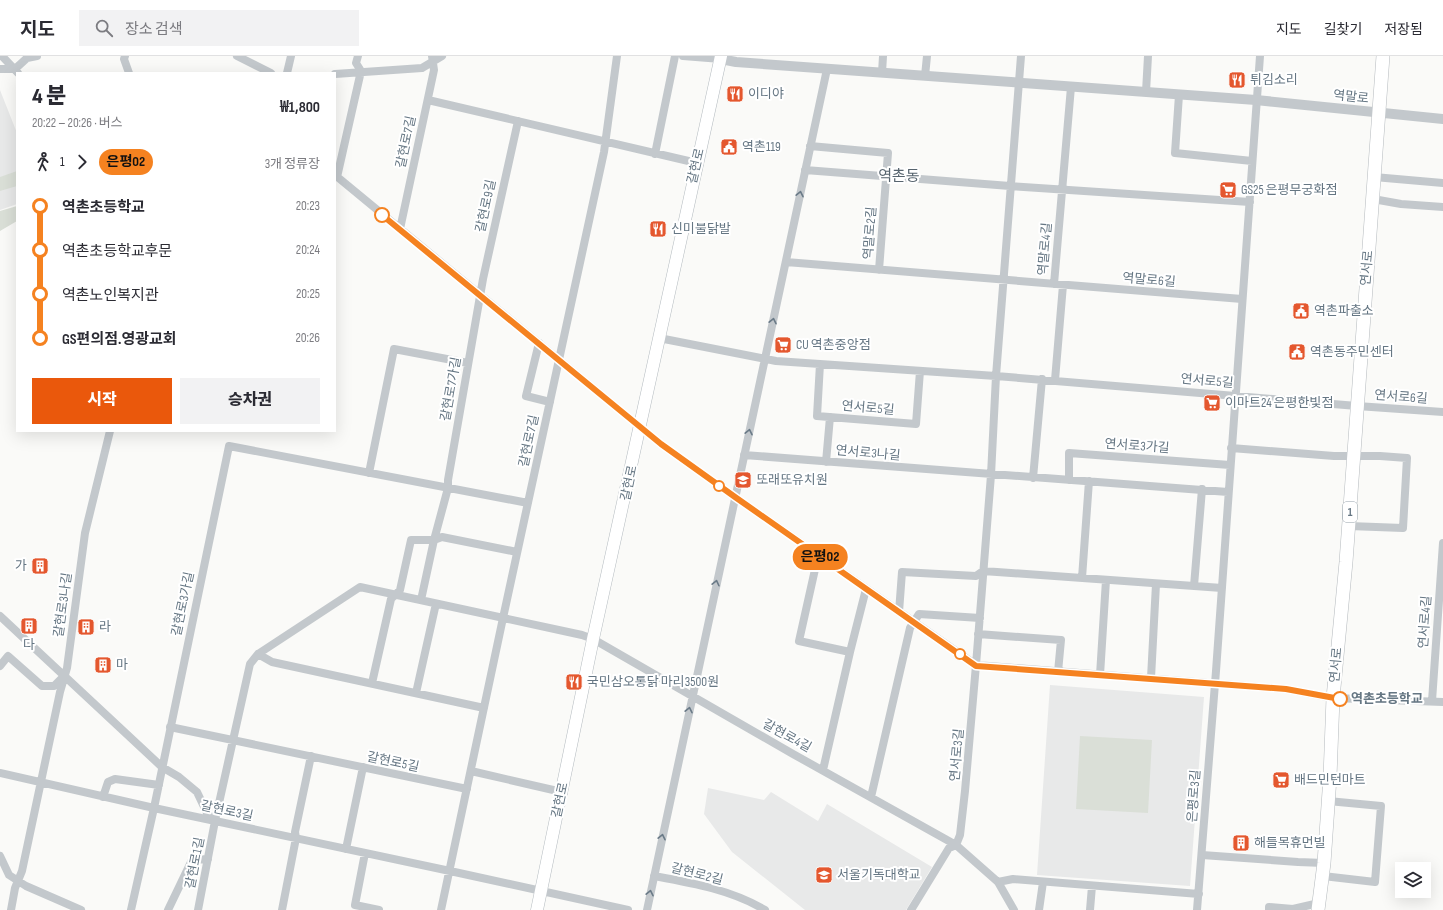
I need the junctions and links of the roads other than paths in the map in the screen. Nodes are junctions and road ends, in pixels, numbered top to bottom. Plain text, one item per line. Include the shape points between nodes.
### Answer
1 (2, 56) edge
2 (37, 56) edge
3 (125, 56) edge
4 (237, 56) edge
5 (291, 56) edge
6 (358, 56) edge
7 (442, 56) edge
8 (617, 56) edge
9 (675, 56) edge
10 (683, 56) edge
11 (883, 56) edge
12 (927, 56) edge
13 (1021, 56) edge
14 (1148, 56) edge
15 (1260, 56) edge
16 (1383, 56) edge
17 (433, 58) edge
18 (721, 58) edge
19 (0, 69) edge
20 (827, 69) junction
21 (16, 71) edge
22 (362, 71) junction
23 (129, 72) edge
24 (269, 72) edge
25 (287, 72) edge
26 (882, 73) junction
27 (336, 74) edge
28 (925, 76) junction
29 (1019, 83) junction
30 (1071, 87) junction
31 (1146, 92) junction
32 (1179, 95) junction
33 (428, 100) junction
34 (1256, 100) junction
35 (1379, 113) junction
36 (1443, 119) edge
37 (518, 121) junction
38 (606, 142) junction
39 (810, 146) junction
40 (655, 154) junction
41 (1252, 161) junction
42 (697, 163) junction
43 (805, 170) junction
44 (336, 176) edge
45 (886, 176) junction
46 (1374, 177) junction
47 (1443, 183) edge
48 (1010, 186) junction
49 (1062, 190) junction
50 (1373, 199) junction
51 (1250, 202) junction
52 (1443, 207) edge
53 (400, 229) junction
54 (786, 262) junction
55 (879, 270) junction
56 (1003, 280) junction
57 (1054, 284) junction
58 (1063, 285) junction
59 (480, 295) junction
60 (1242, 299) junction
61 (659, 338) junction
62 (538, 343) junction
63 (764, 359) junction
64 (559, 360) junction
65 (468, 363) junction
66 (820, 364) junction
67 (920, 371) junction
68 (996, 376) junction
69 (1042, 379) junction
70 (1055, 380) junction
71 (1235, 395) junction
72 (550, 402) junction
73 (1357, 406) junction
74 (1443, 412) edge
75 (830, 417) junction
76 (641, 427) junction
77 (110, 432) edge
78 (1232, 448) junction
79 (744, 455) junction
80 (1354, 456) junction
81 (826, 462) junction
82 (1230, 465) junction
83 (369, 473) junction
84 (991, 475) junction
85 (1033, 478) junction
86 (1069, 480) junction
87 (1089, 481) junction
88 (448, 488) junction
89 (1202, 489) junction
90 (1228, 492) junction
91 (735, 497) junction
92 (528, 503) junction
93 (1349, 526) junction
94 (434, 540) junction
95 (1443, 544) edge
96 (517, 552) junction
97 (818, 556) junction
98 (983, 571) junction
99 (1082, 578) junction
100 (1106, 580) junction
101 (1156, 584) junction
102 (1194, 586) junction
103 (1222, 588) junction
104 (866, 589) junction
105 (396, 595) junction
106 (421, 600) junction
107 (437, 604) junction
108 (1441, 609) edge
109 (899, 612) junction
110 (0, 616) edge
111 (503, 618) junction
112 (980, 618) junction
113 (914, 622) junction
114 (978, 634) junction
115 (593, 639) junction
116 (850, 652) junction
117 (258, 654) junction
118 (0, 666) edge
119 (976, 666) junction
120 (1058, 672) junction
121 (1100, 675) junction
122 (64, 676) junction
123 (1151, 678) junction
124 (1215, 683) junction
125 (372, 684) junction
126 (416, 693) junction
127 (692, 696) junction
128 (1333, 698) junction
129 (1432, 701) junction
130 (1443, 702) edge
131 (484, 708) junction
132 (170, 727) junction
133 (234, 740) junction
134 (310, 756) junction
135 (162, 767) junction
136 (363, 767) junction
137 (823, 770) junction
138 (471, 771) junction
139 (0, 773) edge
140 (40, 783) junction
141 (159, 785) junction
142 (467, 789) junction
143 (562, 792) junction
144 (103, 797) junction
145 (871, 797) junction
146 (1328, 801) junction
147 (154, 808) junction
148 (215, 821) junction
149 (296, 838) junction
150 (956, 845) junction
151 (346, 849) junction
152 (365, 853) junction
153 (1202, 855) junction
154 (0, 856) edge
155 (208, 859) junction
156 (1324, 863) junction
157 (450, 871) junction
158 (654, 876) junction
159 (1322, 876) junction
160 (18, 881) junction
161 (998, 882) junction
162 (1043, 882) junction
163 (1092, 886) junction
164 (541, 892) junction
165 (1199, 894) junction
166 (1319, 907) edge
167 (11, 910) edge
168 (81, 910) edge
169 (131, 910) edge
170 (168, 910) edge
171 (198, 910) edge
172 (282, 910) edge
173 (379, 910) edge
174 (441, 910) edge
175 (537, 910) edge
176 (628, 910) edge
177 (647, 910) edge
178 (765, 910) edge
179 (911, 910) edge
180 (1014, 910) edge
181 (1040, 910) edge
182 (1090, 910) edge
183 (1198, 910) edge
184 (1269, 910) edge

1 - 21 street
2 - 21 street via 28,58
3 - 23 street
4 - 24 street
5 - 25 street
6 - 22 street via 356,63
7 - 17 street
8 - 38 street
9 - 40 street
10 - 18 street
11 - 26 street
12 - 28 street
13 - 29 street
14 - 31 street
15 - 34 street
16 - 35 main road, 연서로 / 1
17 - 22 street via 422,68
17 - 33 street, 갈현로7길 via 434,70
18 - 20 street, 역말로 via 736,62
18 - 42 main road, 갈현로
19 - 21 street
20 - 26 street, 역말로
20 - 39 street
22 - 27 street
22 - 44 street
26 - 28 street, 역말로
28 - 29 street, 역말로
29 - 30 street, 역말로
29 - 48 street
30 - 31 street, 역말로
30 - 49 street, 역말로4길
31 - 32 street, 역말로
32 - 34 street, 역말로
32 - 41 street via 1175,153
33 - 37 street
33 - 53 street, 갈현로7길
34 - 35 street, 역말로
34 - 41 street
35 - 36 street, 역말로
35 - 46 main road, 연서로 / 1
37 - 38 street
37 - 59 street, 갈현로9길
38 - 40 street
38 - 64 street, 갈현로7길
39 - 43 street
39 - 45 street, 역말로2길 via 888,153
40 - 42 street
41 - 51 street
42 - 61 main road, 갈현로
43 - 45 street
54 -> 43 street
44 - 53 street
45 - 48 street
45 - 55 street, 역말로2길
46 - 47 street
46 - 50 main road, 연서로 / 1
48 - 49 street
48 - 56 street
49 - 51 street
49 - 57 street, 역말로4길
50 - 52 street
50 - 73 main road, 연서로 / 1
51 - 60 street
53 - 59 street
54 - 55 street, 역말로2길
63 -> 54 street
55 - 56 street, 역말로4길
56 - 57 street, 역말로4길
56 - 68 street
57 - 58 street, 역말로6길
58 - 60 street, 역말로6길
58 - 70 street
59 - 62 street
59 - 65 street, 갈현로7가길
60 - 71 street
61 - 63 street, 연서로5길
61 - 76 main road, 갈현로
62 - 64 street
62 - 72 street via 526,396
63 - 66 street, 연서로5길
79 -> 63 street
64 - 72 street, 갈현로7길
64 - 76 street
65 - 83 street via 394,349
65 - 88 street, 갈현로7가길
66 - 67 street, 연서로5길
66 - 75 street, 연서로5길 via 817,416
67 - 68 street, 연서로5길
67 - 75 street, 연서로5길 via 916,424
68 - 69 street, 연서로5길
68 - 84 street
69 - 70 street, 연서로5길
69 - 85 street
70 - 71 street, 연서로5길
71 - 73 street, 연서로5길
71 - 78 street
72 - 92 street, 갈현로7길
73 - 74 street, 연서로6길
73 - 80 main road, 연서로 / 1
75 - 81 street
76 - 91 street
76 - 115 main road, 갈현로
77 - 122 street, 갈현로3나길 via 85,533
78 - 80 street
78 - 82 street
79 - 81 street, 연서로3나길
79 - 91 street
80 - 93 main road, 연서로 / 1
80 - 93 street via 1407,458 1403,528
81 - 84 street, 연서로3나길
82 - 86 street, 연서로3가길 via 1070,453
82 - 90 street
83 - 88 street
83 - 132 street, 갈현로3가길 via 229,446
84 - 85 street
84 - 98 street
85 - 86 street
86 - 87 street
87 - 89 street
87 - 99 street
88 - 92 street
88 - 94 street, 갈현로7가길
89 - 90 street
89 - 102 street
90 - 103 street
91 - 97 street
127 -> 91 street
92 - 96 street
93 - 128 main road, 연서로 / 1
94 - 96 street via 442,536
94 - 105 street via 411,540 400,590
94 - 106 street
95 - 108 street, 연서로4길
96 - 111 street
97 - 104 street
97 - 116 street via 799,641
98 - 99 street
98 - 109 street via 976,576 902,572
98 - 112 street
99 - 100 street
100 - 101 street
100 - 121 street
101 - 102 street
101 - 123 street
102 - 103 street
103 - 124 street
104 - 109 street
104 - 116 street
105 - 106 street
105 - 117 street via 360,588
105 - 125 street via 391,599
106 - 107 street
107 - 111 street
107 - 126 street
108 - 129 street, 연서로4길
109 - 113 street
110 - 122 street
111 - 115 street via 582,634
111 - 131 street
112 - 113 street via 919,614
112 - 114 street
113 - 119 street
113 - 145 street via 910,628
114 - 119 street
114 - 120 street via 1061,640
115 - 127 street, 갈현로4길
115 - 143 main road, 갈현로
116 - 137 street
117 - 125 street via 272,662
117 - 133 street via 250,664
118 - 122 street via 8,656 42,686 54,686
119 - 120 street
119 - 150 street, 연서로3길 via 966,791 960,835
120 - 121 street
121 - 123 street
122 - 135 street
122 - 140 street, 갈현로3나길
123 - 124 street
124 - 128 street via 1286,689
124 - 153 street, 은평로3길
125 - 126 street
126 - 131 street
127 - 137 street, 갈현로4길
158 -> 127 street
128 - 129 street
128 - 146 main road, 연서로 / 1
129 - 130 street
131 - 138 street
132 - 133 street, 갈현로5길
132 - 135 street, 갈현로3가길
133 - 134 street, 갈현로5길
133 - 148 street
134 - 136 street, 갈현로5길
134 - 149 street via 294,832
135 - 141 street, 갈현로3가길
135 - 148 street via 179,777 196,792 207,813
136 - 142 street, 갈현로5길
136 - 151 street
137 - 145 street, 갈현로4길
138 - 142 street
138 - 143 street
139 - 140 street, 갈현로3길
140 - 144 street, 갈현로3길
140 - 160 street
141 - 144 street via 115,779 108,782
141 - 147 street, 갈현로3가길
142 - 157 street
143 - 164 main road, 갈현로
144 - 147 street, 갈현로3길
145 - 150 street, 갈현로4길
146 - 156 main road, 연서로 / 1
146 - 159 street via 1381,806 1375,882
147 - 148 street, 갈현로3길
147 - 169 street
148 - 149 street, 갈현로3길
148 - 155 street, 갈현로1길
149 - 151 street, 갈현로3길
149 - 172 street
150 - 161 street
150 - 179 street via 949,848
151 - 152 street, 갈현로3길
152 - 157 street, 갈현로3길
152 - 173 street via 355,905
153 - 156 street
153 - 165 street, 은평로3길
154 - 160 street via 9,875
155 - 170 street via 192,860
155 - 171 street, 갈현로1길
156 - 159 main road, 연서로 / 1
157 - 164 street, 갈현로3길
157 - 174 street
177 -> 158 street, 갈현로2길
158 - 178 street, 갈현로2길 via 698,885 751,901
159 - 166 main road, 연서로 / 1
160 - 167 street
160 - 168 street
161 - 162 street via 1012,879
161 - 180 street
162 - 163 street
162 - 181 street
163 - 165 street
163 - 182 street
164 - 175 main road, 갈현로
164 - 176 street
165 - 183 street, 은평로3길
166 - 184 street via 1269,907

